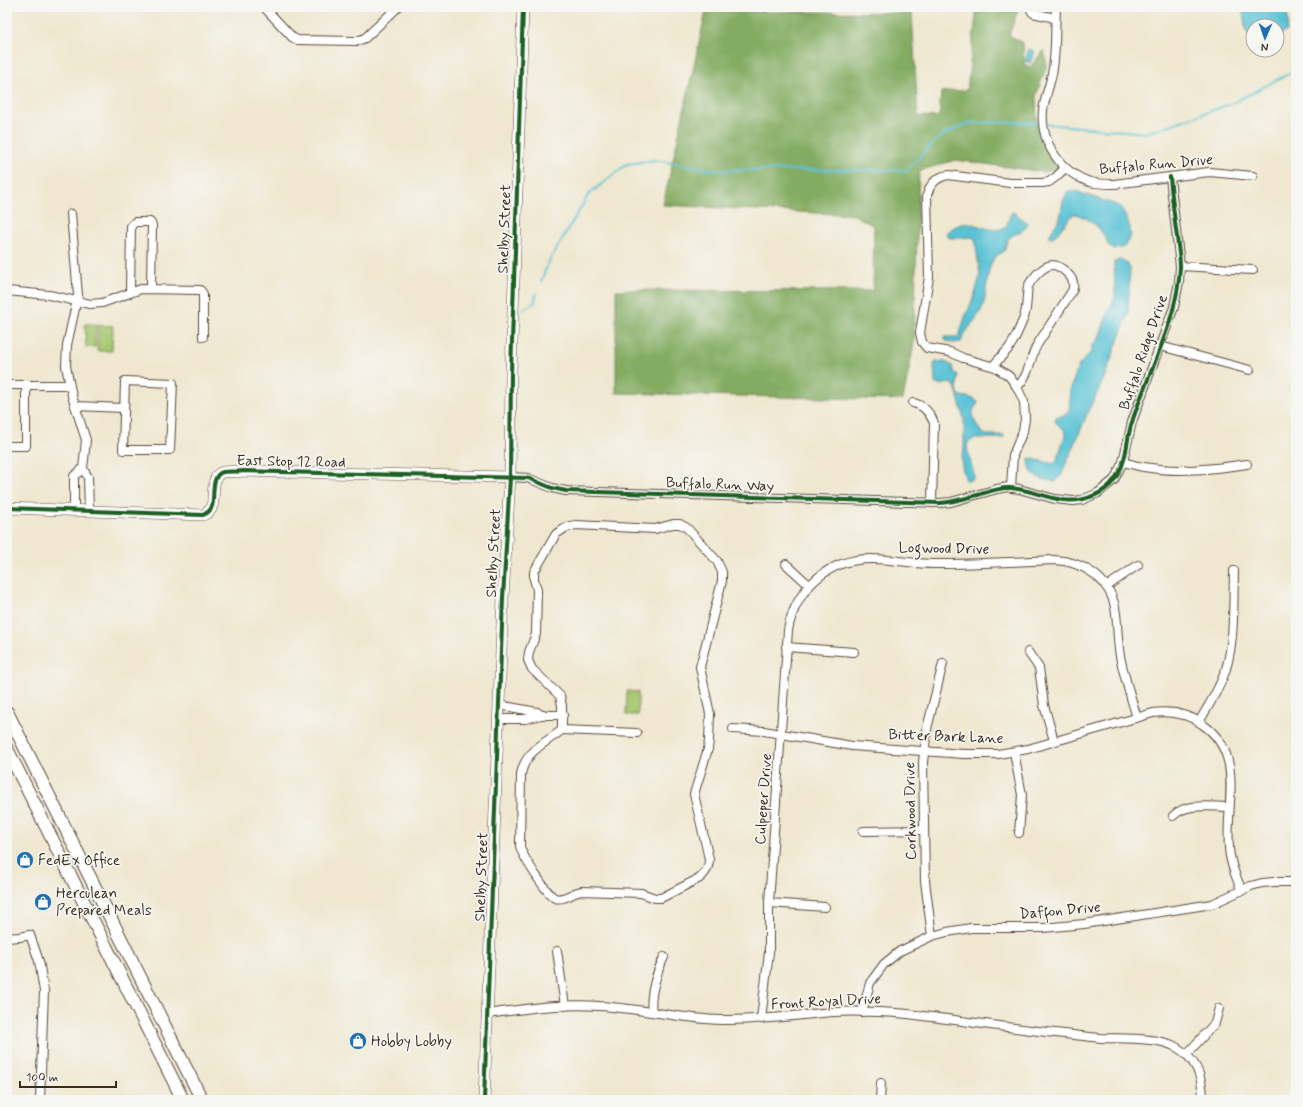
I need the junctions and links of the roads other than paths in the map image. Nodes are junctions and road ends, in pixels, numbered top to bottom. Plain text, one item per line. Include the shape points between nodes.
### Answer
1 (264, 7) edge
2 (398, 7) edge
3 (523, 7) edge
4 (1031, 7) edge
5 (1056, 7) edge
6 (1055, 18) junction
7 (1066, 168) junction
8 (1253, 176) dead end
9 (1170, 177) junction
10 (71, 214) dead end
11 (1180, 266) junction
12 (1253, 270) dead end
13 (151, 288) junction
14 (7, 291) edge
15 (130, 292) junction
16 (78, 302) junction
17 (203, 337) dead end
18 (1160, 346) junction
19 (993, 366) junction
20 (1250, 370) dead end
21 (26, 384) junction
22 (7, 385) edge
23 (69, 385) junction
24 (1017, 387) junction
25 (913, 403) dead end
26 (75, 406) junction
27 (124, 408) junction
28 (7, 446) edge
29 (1123, 462) junction
30 (1247, 464) dead end
31 (83, 468) junction
32 (510, 477) junction
33 (1011, 488) junction
34 (932, 503) junction
35 (7, 508) edge
36 (74, 510) junction
37 (89, 511) junction
38 (786, 564) dead end
39 (1138, 565) dead end
40 (1234, 571) dead end
41 (809, 585) junction
42 (1106, 587) junction
43 (786, 648) junction
44 (854, 652) dead end
45 (1028, 652) dead end
46 (943, 663) dead end
47 (499, 705) junction
48 (7, 712) edge
49 (541, 715) junction
50 (563, 715) junction
51 (1137, 718) junction
52 (498, 719) junction
53 (1199, 722) junction
54 (733, 729) dead end
55 (562, 730) junction
56 (637, 733) dead end
57 (781, 734) junction
58 (1054, 741) junction
59 (7, 749) edge
60 (924, 751) junction
61 (1014, 752) junction
62 (1229, 807) junction
63 (1172, 816) dead end
64 (924, 830) junction
65 (863, 831) dead end
66 (1019, 833) dead end
67 (1296, 882) edge
68 (1242, 891) junction
69 (769, 903) junction
70 (825, 907) dead end
71 (932, 936) junction
72 (7, 938) edge
73 (557, 951) dead end
74 (664, 956) dead end
75 (565, 1006) junction
76 (1219, 1008) dead end
77 (652, 1012) junction
78 (862, 1012) junction
79 (487, 1014) junction
80 (761, 1019) junction
81 (1187, 1054) junction
82 (881, 1083) dead end
83 (40, 1100) edge
84 (183, 1100) edge
85 (202, 1100) edge
86 (484, 1100) edge
87 (880, 1100) edge
88 (1203, 1100) edge

1 - 2 street via 297,40 357,41 364,38
3 - 32 street, Shelby Street
4 - 6 street via 1033,13
5 - 6 street, Buffalo Run Drive
6 - 7 street, Buffalo Run Drive via 1053,68 1044,103 1043,121 1050,147
7 - 9 street, Buffalo Run Drive via 1083,179 1099,184
7 - 19 street via 1056,178 1045,183 1010,183 948,175 932,183 928,191 929,277 921,340 924,346 929,348
8 - 9 street, Buffalo Run Drive via 1209,172
9 - 11 street, Buffalo Ridge Drive
10 - 16 street
11 - 12 street
11 - 18 street, Buffalo Ridge Drive via 1174,307
13 - 15 street
13 - 15 street via 152,225 150,222 135,222 131,226
13 - 17 street via 201,290
14 - 16 street
15 - 16 street via 102,303
16 - 23 street via 67,348
18 - 20 street
18 - 29 street, Buffalo Ridge Drive via 1132,422
19 - 24 street via 1009,376
19 - 24 street via 1009,347 1024,318 1030,282 1048,265 1061,268 1072,278 1074,286 1037,345 1027,376
21 - 22 street
21 - 23 street
21 - 28 street via 26,446
23 - 26 street
24 - 33 street via 1024,402 1025,419 1013,455
25 - 34 street via 927,410 934,425
26 - 27 street
26 - 31 street via 86,440
27 - 27 street via 124,450 170,450 173,383 125,381
29 - 30 street via 1150,468 1191,470
29 - 33 street, Buffalo Ridge Drive via 1114,480 1103,490 1082,500 1055,499
31 - 36 street via 74,476
31 - 37 street via 88,478
32 - 34 street, Buffalo Run Way via 528,478 566,491
32 - 37 street, East Stop 12 Road via 222,472 214,484 212,507 203,515
32 - 47 street, Shelby Street
33 - 34 street, Buffalo Run Way via 997,489 951,502
35 - 36 street, East Stop 12 Road
36 - 37 street, East Stop 12 Road
38 - 41 street
39 - 42 street
40 - 53 street via 1232,636 1228,660 1216,693
41 - 42 street, Logwood Drive via 833,568 864,559 932,564 1054,560 1084,568
41 - 43 street, Culpeper Drive via 792,613
42 - 51 street via 1115,608 1120,658
43 - 44 street
43 - 57 street, Culpeper Drive
45 - 58 street via 1039,668 1044,705
46 - 60 street, Corkwood Drive
47 - 49 street
47 - 52 street, Shelby Street
48 - 85 main road
49 - 50 street
49 - 52 street via 525,720
50 - 55 street
50 - 55 street via 560,696 531,667 528,658 536,634 537,590 534,573 556,534 572,526 654,529 678,524 687,528 718,562 722,572 722,581 700,667 710,714 708,750 694,794 709,859 708,868 702,876 658,898 641,893 582,891 569,894 562,899 550,896 522,854 520,846 522,769 533,751
51 - 53 street, Bitter Bark Lane via 1153,713 1174,712
51 - 58 street, Bitter Bark Lane
52 - 79 street, Shelby Street
53 - 62 street, Bitter Bark Lane via 1215,735 1227,756 1230,774
54 - 57 street, Bitter Bark Lane
55 - 56 street
57 - 60 street, Bitter Bark Lane via 852,746
57 - 69 street, Culpeper Drive
58 - 61 street, Bitter Bark Lane
59 - 84 main road
60 - 61 street, Bitter Bark Lane via 986,755
60 - 64 street, Corkwood Drive
61 - 66 street via 1022,795
62 - 63 street via 1196,806
62 - 68 street, Bitter Bark Lane via 1230,856
64 - 65 street
64 - 71 street, Corkwood Drive via 926,894
67 - 68 street, Daffon Drive via 1262,883
68 - 71 street, Daffon Drive via 1212,904 1084,924 1043,928 971,928
69 - 70 street
69 - 80 street, Culpeper Drive via 769,952
71 - 78 street, Daffon Drive via 900,951 884,964 870,984
72 - 83 street via 30,935 39,961 44,990
73 - 75 street
74 - 77 street via 654,986
75 - 77 street, Front Royal Drive via 599,1006
75 - 79 street, Front Royal Drive
76 - 81 street via 1215,1023
77 - 80 street, Front Royal Drive via 708,1020
78 - 80 street, Front Royal Drive
78 - 81 street, Front Royal Drive via 899,1013 1100,1038 1158,1042 1174,1046
79 - 86 street, Shelby Street
81 - 88 street via 1200,1075
82 - 87 street

